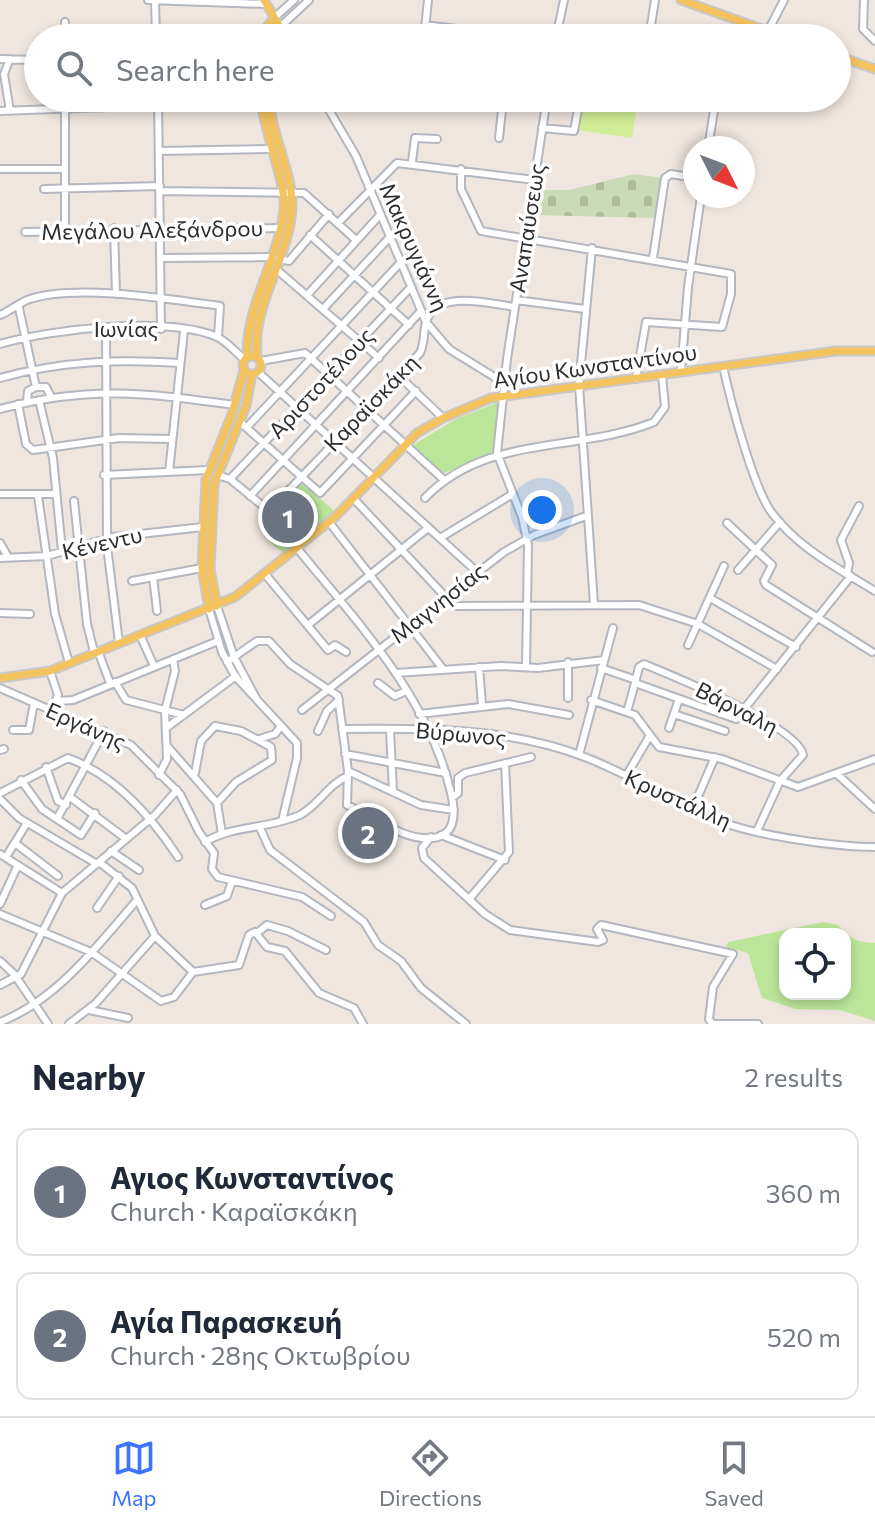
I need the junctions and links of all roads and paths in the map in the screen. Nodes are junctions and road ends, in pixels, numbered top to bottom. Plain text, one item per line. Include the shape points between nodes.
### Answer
1 (148, 0) edge
2 (155, 0) edge
3 (294, 0) edge
4 (309, 0) edge
5 (428, 0) edge
6 (564, 0) edge
7 (655, 0) edge
8 (681, 0) edge
9 (784, 0) edge
10 (864, 0) edge
11 (265, 2) edge
12 (274, 18) junction
13 (156, 24) edge
14 (269, 24) edge
15 (278, 24) edge
16 (283, 24) edge
17 (425, 24) edge
18 (559, 24) edge
19 (651, 24) edge
20 (748, 24) edge
21 (772, 24) edge
22 (875, 41) edge
23 (0, 59) edge
24 (10, 59) junction
25 (24, 60) edge
26 (851, 61) edge
27 (875, 69) edge
28 (0, 111) edge
29 (10, 111) junction
30 (24, 111) edge
31 (65, 112) edge
32 (158, 112) edge
33 (267, 112) edge
34 (268, 112) edge
35 (330, 112) edge
36 (502, 112) edge
37 (544, 112) edge
38 (577, 112) edge
39 (714, 112) edge
40 (542, 128) junction
41 (710, 136) edge
42 (499, 138) dead end
43 (437, 139) dead end
44 (269, 149) junction
45 (159, 151) junction
46 (412, 162) junction
47 (0, 169) edge
48 (64, 169) junction
49 (461, 169) junction
50 (683, 176) edge
51 (535, 180) junction
52 (160, 188) junction
53 (368, 188) junction
54 (44, 189) dead end
55 (65, 189) junction
56 (286, 190) junction
57 (699, 208) edge
58 (329, 214) junction
59 (379, 216) junction
60 (338, 223) junction
61 (114, 228) junction
62 (279, 228) junction
63 (160, 229) junction
64 (65, 230) junction
65 (25, 232) dead end
66 (310, 235) junction
67 (526, 237) junction
68 (388, 239) junction
69 (356, 240) junction
70 (592, 248) junction
71 (160, 258) junction
72 (275, 258) junction
73 (653, 258) junction
74 (338, 260) junction
75 (402, 261) junction
76 (690, 264) junction
77 (276, 269) junction
78 (355, 275) junction
79 (411, 287) junction
80 (373, 291) junction
81 (309, 293) junction
82 (116, 294) junction
83 (160, 299) junction
84 (516, 304) junction
85 (19, 308) junction
86 (324, 308) junction
87 (391, 308) junction
88 (585, 309) junction
89 (420, 312) junction
90 (0, 315) edge
91 (426, 322) junction
92 (342, 324) junction
93 (409, 325) junction
94 (683, 326) junction
95 (106, 327) junction
96 (161, 329) junction
97 (184, 331) junction
98 (24, 337) junction
99 (218, 337) junction
100 (360, 341) junction
101 (0, 344) edge
102 (875, 351) edge
103 (246, 358) junction
104 (379, 358) junction
105 (106, 359) junction
106 (259, 359) junction
107 (311, 359) junction
108 (179, 363) junction
109 (723, 366) junction
110 (32, 369) junction
111 (244, 370) junction
112 (681, 372) junction
113 (255, 373) junction
114 (329, 375) junction
115 (398, 375) junction
116 (662, 375) junction
117 (0, 378) edge
118 (636, 379) junction
119 (503, 382) junction
120 (579, 385) junction
121 (36, 387) junction
122 (348, 391) junction
123 (416, 391) junction
124 (106, 392) junction
125 (278, 393) junction
126 (174, 395) junction
127 (502, 395) junction
128 (51, 397) junction
129 (39, 400) junction
130 (27, 402) junction
131 (18, 404) junction
132 (235, 405) junction
133 (366, 408) junction
134 (0, 409) edge
135 (296, 409) junction
136 (443, 418) junction
137 (244, 424) junction
138 (384, 425) junction
139 (314, 426) junction
140 (582, 438) junction
141 (170, 439) junction
142 (107, 440) junction
143 (265, 442) junction
144 (333, 443) junction
145 (406, 444) junction
146 (51, 448) junction
147 (497, 453) junction
148 (283, 459) junction
149 (351, 460) junction
150 (208, 470) junction
151 (169, 472) junction
152 (104, 475) junction
153 (217, 475) junction
154 (302, 476) junction
155 (230, 479) junction
156 (372, 479) junction
157 (443, 479) junction
158 (0, 494) edge
159 (56, 494) junction
160 (511, 495) junction
161 (38, 496) junction
162 (250, 496) junction
163 (425, 498) dead end
164 (354, 499) junction
165 (74, 501) dead end
166 (859, 506) dead end
167 (586, 516) junction
168 (329, 522) junction
169 (780, 522) junction
170 (727, 523) dead end
171 (203, 527) junction
172 (428, 528) junction
173 (107, 538) junction
174 (440, 538) junction
175 (526, 539) junction
176 (0, 543) edge
177 (80, 545) junction
178 (297, 548) junction
179 (403, 550) junction
180 (62, 551) junction
181 (754, 552) junction
182 (47, 556) junction
183 (4, 558) edge
184 (724, 566) dead end
185 (202, 568) junction
186 (738, 570) dead end
187 (477, 572) junction
188 (265, 574) junction
189 (370, 575) junction
190 (849, 575) junction
191 (153, 577) junction
192 (132, 581) dead end
193 (875, 591) edge
194 (443, 598) junction
195 (710, 598) junction
196 (339, 600) junction
197 (594, 604) junction
198 (527, 605) junction
199 (213, 607) junction
200 (157, 611) dead end
201 (0, 613) edge
202 (30, 614) dead end
203 (819, 620) junction
204 (698, 624) junction
205 (308, 625) junction
206 (410, 625) junction
207 (613, 628) dead end
208 (140, 635) junction
209 (218, 641) junction
210 (119, 643) junction
211 (688, 645) dead end
212 (796, 647) junction
213 (379, 650) junction
214 (96, 651) junction
215 (346, 652) dead end
216 (872, 652) dead end
217 (234, 657) junction
218 (173, 659) junction
219 (227, 662) junction
220 (568, 662) junction
221 (69, 663) junction
222 (602, 664) junction
223 (154, 666) junction
224 (479, 667) junction
225 (526, 667) junction
226 (443, 669) junction
227 (777, 669) junction
228 (50, 671) junction
229 (396, 673) junction
230 (238, 674) junction
231 (11, 677) junction
232 (0, 678) edge
233 (635, 681) junction
234 (112, 682) junction
235 (378, 683) dead end
236 (0, 688) edge
237 (332, 689) junction
238 (11, 690) junction
239 (406, 691) junction
240 (568, 698) dead end
241 (679, 699) junction
242 (339, 700) junction
243 (591, 700) junction
244 (57, 701) junction
245 (34, 703) junction
246 (482, 705) junction
247 (743, 709) junction
248 (302, 710) dead end
249 (52, 711) junction
250 (165, 711) junction
251 (627, 712) junction
252 (419, 714) junction
253 (674, 714) junction
254 (184, 715) junction
255 (569, 715) dead end
256 (281, 726) junction
257 (166, 728) junction
258 (428, 728) junction
259 (669, 728) dead end
260 (342, 729) junction
261 (390, 729) junction
262 (13, 730) dead end
263 (104, 731) junction
264 (318, 731) dead end
265 (725, 731) dead end
266 (649, 737) junction
267 (259, 739) junction
268 (167, 746) junction
269 (345, 754) junction
270 (579, 755) junction
271 (531, 757) dead end
272 (715, 757) junction
273 (875, 759) edge
274 (505, 763) junction
275 (393, 764) junction
276 (87, 765) junction
277 (46, 767) junction
278 (195, 773) junction
279 (446, 773) junction
280 (348, 774) junction
281 (837, 774) junction
282 (159, 775) junction
283 (626, 776) junction
284 (21, 780) junction
285 (780, 781) junction
286 (177, 790) junction
287 (393, 792) junction
288 (0, 796) edge
289 (70, 797) junction
290 (452, 798) junction
291 (58, 801) junction
292 (217, 803) junction
293 (66, 805) junction
294 (693, 808) junction
295 (42, 809) junction
296 (875, 809) edge
297 (454, 810) junction
298 (95, 813) junction
299 (152, 817) junction
300 (57, 819) junction
301 (282, 821) junction
302 (27, 823) junction
303 (260, 828) junction
304 (757, 831) junction
305 (222, 834) junction
306 (441, 835) junction
307 (431, 837) junction
308 (125, 838) junction
309 (205, 842) junction
310 (15, 843) junction
311 (875, 847) edge
312 (111, 851) junction
313 (3, 856) edge
314 (178, 857) dead end
315 (505, 860) junction
316 (98, 863) junction
317 (18, 865) junction
318 (139, 870) dead end
319 (58, 876) dead end
320 (119, 876) junction
321 (232, 881) junction
322 (62, 893) junction
323 (470, 898) junction
324 (137, 900) junction
325 (0, 904) edge
326 (205, 905) dead end
327 (97, 908) dead end
328 (0, 914) edge
329 (331, 916) dead end
330 (42, 930) junction
331 (257, 933) junction
332 (155, 936) junction
333 (326, 950) dead end
334 (91, 952) junction
335 (0, 961) edge
336 (193, 972) junction
337 (124, 974) junction
338 (17, 978) junction
339 (0, 985) edge
340 (34, 1007) junction
341 (89, 1010) junction
342 (128, 1018) dead end
343 (0, 1022) edge
344 (48, 1024) edge
345 (69, 1024) edge
346 (363, 1024) edge
347 (466, 1024) edge
348 (758, 1024) edge

1 - 2 street
2 - 11 street
2 - 13 street
3 - 12 street
4 - 16 street
5 - 17 street
6 - 18 street
7 - 19 street
8 - 20 main road
9 - 21 street
10 - 22 street via 863,29
11 - 12 main road
12 - 14 main road
12 - 15 main road
23 - 24 street
24 - 25 street
24 - 29 street via 4,74
26 - 27 main road
28 - 29 street
29 - 30 street
31 - 48 street
32 - 45 street
33 - 44 main road
34 - 56 main road
35 - 53 street, Μακρυγιάννη
36 - 42 street
37 - 40 street, Αναπαύσεως
38 - 40 street via 574,131
39 - 41 street
40 - 51 street, Αναπαύσεως
43 - 46 street via 415,138
44 - 45 street
44 - 56 main road
45 - 52 street
46 - 49 street
46 - 53 street via 394,164
47 - 48 street
48 - 55 street
49 - 51 street
49 - 67 street via 460,188 479,230
50 - 73 street via 665,178
51 - 67 street, Αναπαύσεως
52 - 55 street
52 - 56 street
52 - 63 street
53 - 59 street, Μακρυγιάννη
53 - 60 street
54 - 55 street
55 - 64 street
56 - 58 street via 306,193
56 - 62 main road
56 - 72 main road via 292,208
57 - 76 street
58 - 60 street
58 - 66 street
59 - 68 street, Μακρυγιάννη
59 - 69 street
60 - 69 street
61 - 63 street, Μεγάλου Αλεξάνδρου
61 - 64 street, Μεγάλου Αλεξάνδρου
61 - 82 street
62 - 63 street, Μεγάλου Αλεξάνδρου
62 - 72 main road
63 - 71 street
64 - 65 street, Μεγάλου Αλεξάνδρου
66 - 72 street via 289,261
66 - 74 street
67 - 70 street
67 - 84 street, Αναπαύσεως
68 - 75 street, Μακρυγιάννη
68 - 78 street
69 - 74 street
70 - 73 street
70 - 88 street
71 - 72 street
71 - 83 street
72 - 77 main road
72 - 103 main road via 249,326
73 - 76 street
74 - 78 street
74 - 81 street
75 - 79 street, Μακρυγιάννη
75 - 80 street
76 - 94 street
76 - 94 street via 730,272 733,281 724,326
77 - 81 street
77 - 106 main road via 259,325
78 - 80 street
78 - 86 street
79 - 87 street, Αριστοτέλους
79 - 89 street, Μακρυγιάννη
80 - 87 street
80 - 92 street
81 - 86 street
82 - 83 street
82 - 85 street via 38,298
83 - 96 street
83 - 99 street via 220,306
84 - 88 street
84 - 91 street via 454,301
84 - 119 street, Αναπαύσεως
85 - 90 street
85 - 98 street
86 - 92 street
87 - 93 street
87 - 100 street, Αριστοτέλους
88 - 120 street
89 - 91 street, Μακρυγιάννη
89 - 93 street
91 - 115 street, Καραϊσκάκη via 421,351
91 - 119 street, Μακρυγιάννη via 444,344
92 - 100 street
92 - 107 street
93 - 104 street
94 - 112 street
94 - 118 street via 646,322
95 - 96 street, Ιωνίας
95 - 98 street, Ιωνίας
95 - 105 street
96 - 97 street, Ιωνίας
97 - 99 street, Ιωνίας
97 - 108 street
98 - 101 street, Ιωνίας
98 - 110 street
99 - 103 street
100 - 104 street
100 - 114 street, Αριστοτέλους
102 - 109 main road, Αγίου Κωνσταντίνου
103 - 106 main road
103 - 111 main road
104 - 122 street
105 - 108 street
105 - 110 street
105 - 124 street
106 - 107 street via 303,353
106 - 113 main road
107 - 114 street
107 - 125 street
108 - 126 street
109 - 112 main road, Αγίου Κωνσταντίνου
109 - 169 street via 760,491
110 - 117 street
110 - 121 street
111 - 113 main road
111 - 132 main road
112 - 116 main road, Αγίου Κωνσταντίνου
113 - 125 street
113 - 137 main road
114 - 122 street
114 - 135 street, Αριστοτέλους
115 - 123 street
115 - 133 street, Καραϊσκάκη
116 - 118 main road, Αγίου Κωνσταντίνου
116 - 140 street via 665,406 658,419
118 - 120 main road, Αγίου Κωνσταντίνου
119 - 127 street, Αναπαύσεως
120 - 127 main road, Αγίου Κωνσταντίνου
120 - 140 street
121 - 128 street via 47,388
121 - 130 street via 28,391
122 - 133 street
122 - 139 street
123 - 136 street
123 - 138 street
124 - 126 street
124 - 128 street
124 - 142 street
125 - 135 street
125 - 137 street
126 - 132 street
126 - 141 street
127 - 136 main road, Αγίου Κωνσταντίνου
127 - 147 street, Αναπαύσεως
128 - 129 street
129 - 130 street
129 - 146 street
130 - 131 street
131 - 134 street
131 - 146 street via 26,444 33,450
132 - 150 main road
133 - 138 street
133 - 144 street, Καραϊσκάκη
135 - 139 street
135 - 143 street, Αριστοτέλους
136 - 145 main road, Αγίου Κωνσταντίνου
137 - 143 street
137 - 153 main road
138 - 145 street
138 - 149 street
139 - 144 street
139 - 148 street
140 - 147 street
140 - 167 street
141 - 142 street
141 - 151 street
142 - 146 street
142 - 152 street
143 - 148 street
143 - 155 street, Αριστοτέλους
144 - 149 street
144 - 154 street, Καραϊσκάκη
145 - 156 main road, Αγίου Κωνσταντίνου
145 - 157 street
146 - 159 street
147 - 157 street
147 - 160 street
148 - 154 street
148 - 162 street
149 - 154 street via 320,493
149 - 156 street
150 - 151 street
150 - 171 main road
151 - 152 street
152 - 173 street
153 - 155 street
153 - 199 main road via 210,569
154 - 162 street, Καραϊσκάκη via 266,511
155 - 162 street
156 - 164 main road, Αγίου Κωνσταντίνου
156 - 172 street
157 - 163 street
158 - 161 street
159 - 161 street
159 - 180 street
160 - 174 street
160 - 175 street
161 - 182 street
164 - 168 main road, Αγίου Κωνσταντίνου
164 - 179 street
165 - 177 street
166 - 190 street via 841,540
167 - 175 street, Μαγνησίας
167 - 197 street
168 - 178 main road, Αγίου Κωνσταντίνου
168 - 189 street
169 - 181 street
169 - 190 street
170 - 181 street
171 - 173 street, Κένεντυ
171 - 185 main road
172 - 174 street
172 - 179 street
173 - 177 street, Κένεντυ
173 - 210 street
174 - 187 street
175 - 187 street, Μαγνησίας
175 - 198 street
176 - 183 street
177 - 180 street, Κένεντυ
177 - 214 street via 87,624
178 - 188 main road, Αγίου Κωνσταντίνου
178 - 196 street
179 - 189 street
179 - 194 street
180 - 182 street, Κένεντυ
181 - 186 street
181 - 203 street via 772,565 766,585
182 - 183 street, Κένεντυ
182 - 221 street
184 - 195 street
185 - 191 street
185 - 199 main road
187 - 194 street, Μαγνησίας
188 - 199 main road, Αγίου Κωνσταντίνου
188 - 205 street
189 - 196 street
189 - 206 street
190 - 193 street
190 - 203 street
191 - 192 street
191 - 200 street
194 - 198 street via 457,606
194 - 206 street, Μαγνησίας
195 - 204 street
195 - 212 street
196 - 205 street
196 - 213 street
197 - 198 street
197 - 204 street via 639,605
198 - 225 street
199 - 208 main road, Αγίου Κωνσταντίνου
199 - 209 street
199 - 217 street
201 - 202 street
203 - 212 street
203 - 216 street
204 - 211 street
204 - 227 street
205 - 215 street via 328,650 335,645
206 - 213 street, Μαγνησίας
206 - 226 street
207 - 222 street
208 - 210 main road, Αγίου Κωνσταντίνου
208 - 223 street
209 - 218 street
209 - 219 street
210 - 214 main road, Αγίου Κωνσταντίνου
212 - 227 street
213 - 229 street
213 - 237 street, Μαγνησίας
214 - 221 main road, Αγίου Κωνσταντίνου
214 - 234 street
217 - 219 street
217 - 230 street
217 - 237 street via 266,639 290,664
218 - 223 street
218 - 250 street
219 - 230 street
220 - 222 street
220 - 225 street
220 - 240 street
221 - 228 main road, Αγίου Κωνσταντίνου
222 - 233 street
222 - 243 street
223 - 234 street
224 - 225 street
224 - 226 street
224 - 246 street
226 - 229 street
227 - 247 street
228 - 231 main road, Αγίου Κωνσταντίνου
228 - 244 street
229 - 239 street
230 - 254 street
230 - 256 street
231 - 232 main road, Αγίου Κωνσταντίνου
231 - 238 street
233 - 241 street
233 - 247 street, Βάρναλη via 644,664
233 - 251 street
234 - 244 street via 73,700
234 - 250 street via 126,700
235 - 239 street via 395,696
236 - 238 street, Εργάνης
237 - 242 street
237 - 248 street, Μαγνησίας
238 - 245 street, Εργάνης
239 - 252 street
241 - 247 street via 733,719
241 - 253 street
242 - 260 street
242 - 264 street
243 - 251 street
243 - 270 street
244 - 249 street
245 - 249 street, Εργάνης
245 - 262 street via 29,730
246 - 252 street
246 - 255 street
247 - 285 street, Βάρναλη via 791,735 802,749 800,759
249 - 263 street, Εργάνης
250 - 254 street
250 - 257 street
251 - 266 street via 637,716
252 - 258 street
253 - 259 street
253 - 265 street
254 - 257 street
256 - 267 street
256 - 301 street via 298,749
257 - 268 street
258 - 261 street, Βύρωνος
258 - 270 street, Βύρωνος via 512,738
258 - 279 street
260 - 261 street, Βύρωνος
260 - 269 street
261 - 275 street
263 - 276 street
263 - 282 street, Εργάνης via 131,745
266 - 272 street via 662,748
266 - 283 street
267 - 278 street via 215,726 201,741
267 - 292 street via 271,747 273,759 236,782
268 - 278 street
268 - 282 street via 167,763
269 - 275 street
269 - 280 street
270 - 283 street, Κρυστάλλη
271 - 274 street
272 - 285 street
272 - 294 street
273 - 281 street
274 - 290 street via 461,775
274 - 315 street
275 - 279 street
275 - 287 street
276 - 277 street via 65,757
276 - 289 street
276 - 299 street
277 - 284 street
277 - 291 street
278 - 292 street
279 - 290 street
280 - 287 street
280 - 301 street via 305,812
280 - 307 street via 346,803 396,829
281 - 285 street via 799,787
281 - 296 street
282 - 286 street, Εργάνης
283 - 294 street, Κρυστάλλη
284 - 288 street
284 - 295 street
285 - 304 street, Βάρναλη
286 - 299 street
286 - 309 street, Εργάνης
287 - 297 street via 432,809
288 - 302 street
289 - 293 street
289 - 298 street
290 - 297 street
291 - 293 street
291 - 295 street
292 - 305 street
293 - 300 street
294 - 304 street, Κρυστάλλη
295 - 300 street
297 - 306 street via 451,825
298 - 300 street via 81,835
298 - 308 street
299 - 308 street
299 - 314 street
301 - 303 street
302 - 310 street
302 - 316 street
303 - 305 street
303 - 347 street via 270,850 364,922 379,946 401,961 421,988
304 - 311 street, Κρυστάλλη
305 - 309 street
306 - 307 street
306 - 315 street
307 - 323 street via 422,848 424,858
308 - 312 street
309 - 321 street, Εργάνης via 214,853 214,874
310 - 313 street
310 - 319 street
312 - 316 street
312 - 318 street
313 - 317 street
315 - 323 street
316 - 320 street
316 - 322 street
317 - 322 street
317 - 325 street
320 - 324 street
320 - 327 street
321 - 326 street via 227,896
321 - 329 street via 302,897
322 - 330 street
323 - 348 street via 517,933 601,942 601,925 733,954 713,987 709,1019 712,1024
324 - 332 street
324 - 334 street
328 - 330 street
330 - 334 street
330 - 338 street
331 - 333 street via 267,925
331 - 336 street via 249,935 239,966
331 - 346 street via 267,947 287,953 324,996 354,1008
332 - 336 street
332 - 337 street
334 - 337 street
334 - 340 street
335 - 338 street
336 - 337 street via 166,1001
337 - 341 street
338 - 339 street
338 - 340 street
340 - 343 street
340 - 344 street
341 - 342 street
341 - 345 street

